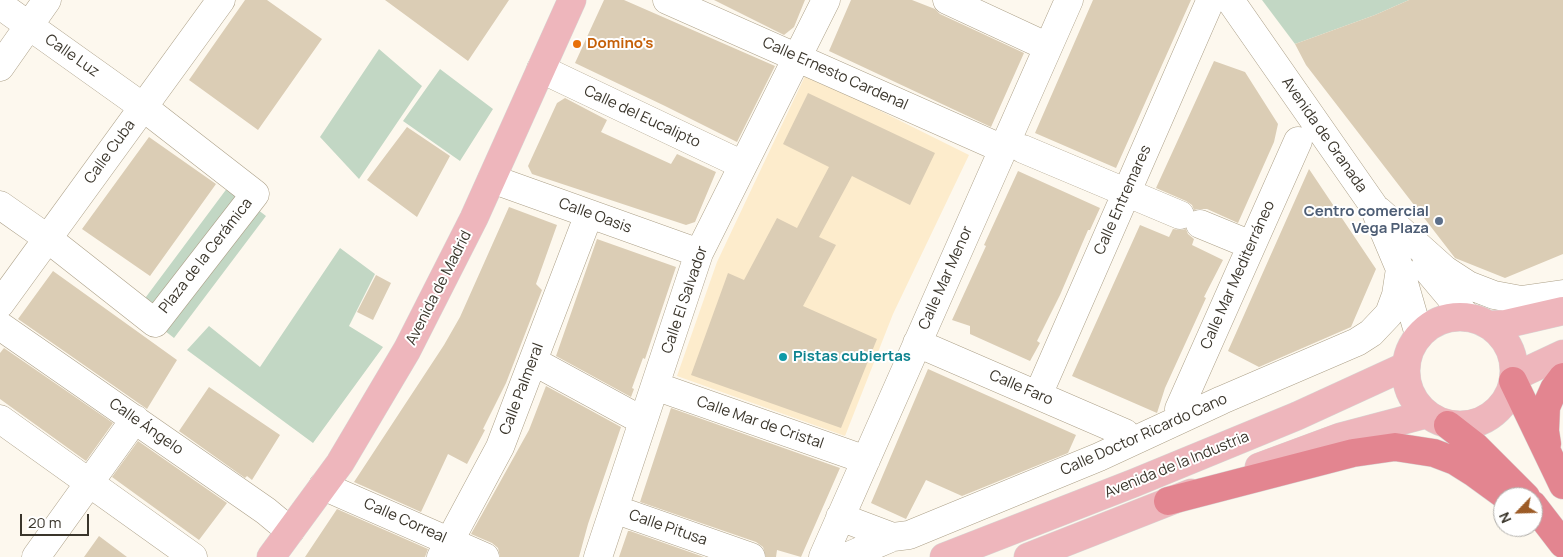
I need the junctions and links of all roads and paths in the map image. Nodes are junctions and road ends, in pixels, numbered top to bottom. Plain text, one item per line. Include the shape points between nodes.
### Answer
1 (47, 0) edge
2 (221, 0) edge
3 (572, 0) edge
4 (667, 0) edge
5 (826, 0) edge
6 (947, 0) edge
7 (1069, 0) edge
8 (1219, 3) edge
9 (0, 5) edge
10 (29, 26) junction
11 (1048, 47) junction
12 (797, 58) junction
13 (0, 67) edge
14 (541, 69) junction
15 (143, 107) junction
16 (1298, 141) dead end
17 (1013, 149) junction
18 (743, 165) junction
19 (492, 179) junction
20 (1126, 193) junction
21 (0, 205) edge
22 (1373, 205) junction
23 (589, 214) junction
24 (48, 238) junction
25 (1251, 246) junction
26 (699, 253) junction
27 (1400, 269) junction
28 (1563, 294) edge
29 (0, 304) edge
30 (1563, 311) edge
31 (1477, 321) junction
32 (0, 326) edge
33 (1419, 335) junction
34 (917, 343) junction
35 (1563, 354) edge
36 (533, 361) junction
37 (1406, 366) junction
38 (1563, 377) edge
39 (1514, 379) junction
40 (655, 386) junction
41 (1038, 395) junction
42 (1179, 408) dead end
43 (0, 419) edge
44 (135, 419) junction
45 (1437, 420) junction
46 (643, 421) junction
47 (1125, 433) dead end
48 (866, 460) junction
49 (1550, 460) junction
50 (89, 483) junction
51 (1563, 485) edge
52 (323, 486) junction
53 (1493, 487) edge
54 (1516, 487) edge
55 (1168, 501) junction
56 (614, 509) junction
57 (840, 517) junction
58 (290, 531) junction
59 (893, 537) junction
60 (445, 549) edge
61 (36, 557) edge
62 (193, 557) edge
63 (271, 557) edge
64 (486, 557) edge
65 (598, 557) edge
66 (751, 557) edge
67 (823, 557) edge
68 (846, 557) edge
69 (944, 557) edge
70 (1028, 557) edge

1 - 10 street
2 - 15 street, Calle Cuba
3 - 14 main road, Avenida de Madrid
4 - 12 street, Calle Ernesto Cardenal
5 - 12 street, Calle El Salvador
6 - 11 street
7 - 11 street, Calle Mar Menor
8 - 20 street, Calle Entremares
8 - 22 street, Avenida de Granada
9 - 10 street, Calle Luz
10 - 13 street
10 - 15 street, Calle Luz
11 - 17 street, Calle Mar Menor
12 - 17 street, Calle Ernesto Cardenal
12 - 18 street, Calle El Salvador
14 - 18 street, Calle del Eucalipto
14 - 19 main road, Avenida de Madrid
15 - 24 street, Calle Cuba
15 - 24 street, Plaza de la Cerámica via 255,194 155,322
16 - 25 street, Calle Mar Mediterráneo
17 - 20 street, Calle Ernesto Cardenal
17 - 34 street, Calle Mar Menor
18 - 26 street, Calle El Salvador
19 - 23 street, Calle Oasis
19 - 52 main road, Avenida de Madrid via 408,350
20 - 25 street, Calle Ernesto Cardenal
20 - 41 street, Calle Entremares
21 - 24 street
22 - 27 street, Avenida de Granada
22 - 28 street via 1445,270 1468,285 1494,295 1521,300
22 - 31 street
23 - 26 street, Calle Oasis
23 - 36 street, Calle Palmeral
24 - 29 street, Calle Cuba
25 - 42 street, Calle Mar Mediterráneo
26 - 40 street, Calle El Salvador
27 - 33 street, Avenida de Granada
27 - 59 street, Calle Doctor Ricardo Cano via 1389,314 1357,342 1099,457 910,535
30 - 31 main road via 1506,324
31 - 33 main road via 1454,317 1441,320
31 - 39 main road via 1498,332 1505,342 1514,365
32 - 44 street, Calle Ángelo
33 - 37 main road
34 - 41 street, Calle Faro
34 - 48 street, Calle Mar Menor
35 - 39 main road
36 - 46 street
36 - 60 street, Calle Palmeral via 500,447
37 - 45 main road via 1410,393 1417,405
37 - 69 main road, Avenida de la Industria via 1297,416
38 - 49 highway via 1546,407 1545,431
39 - 45 main road via 1507,399 1488,418 1462,426
39 - 49 highway
40 - 46 street, Calle El Salvador
40 - 48 street, Calle Mar de Cristal
41 - 47 street, Calle Faro
43 - 50 street
44 - 50 street
44 - 58 street, Calle Ángelo
45 - 54 highway via 1481,452
45 - 55 main road, Avenida de la Industria via 1340,437
46 - 56 street, Calle El Salvador
48 - 57 street, Calle Mar Menor
49 - 51 highway
50 - 61 street
50 - 62 street
52 - 58 main road, Avenida de Madrid
52 - 60 street, Calle Correal
53 - 55 highway via 1454,461 1395,446 1353,453
55 - 70 main road, Avenida de la Industria
56 - 65 street, Calle El Salvador
56 - 66 street, Calle Pitusa
57 - 59 street
57 - 67 street, Calle Mar Menor
58 - 63 main road, Avenida de Madrid
59 - 68 street, Calle Doctor Ricardo Cano
60 - 64 street, Calle Correal

